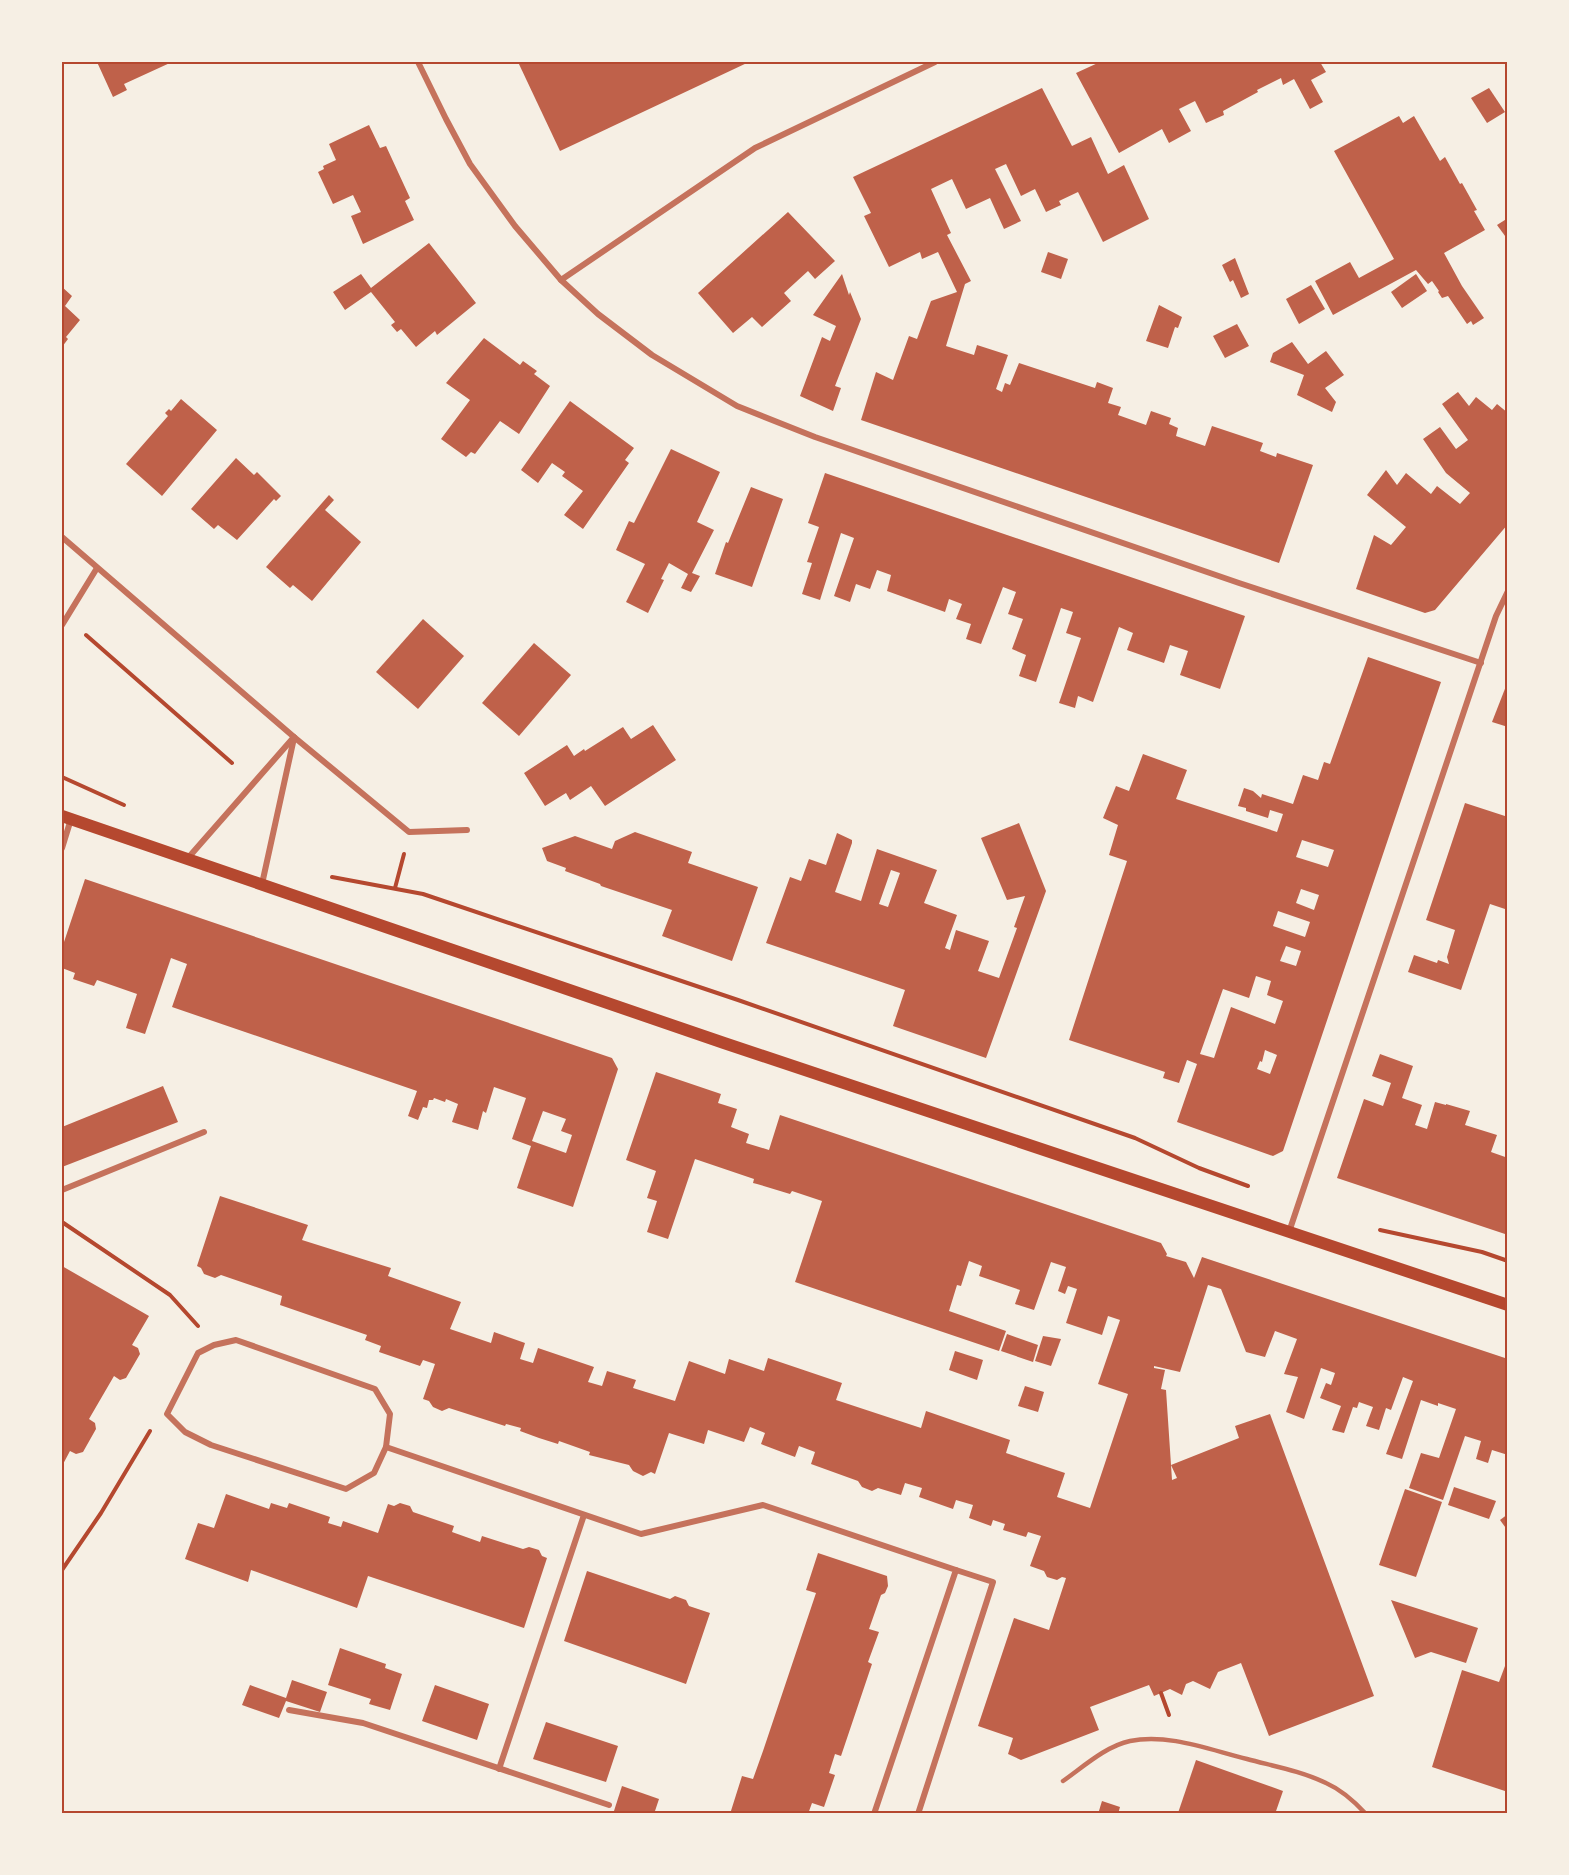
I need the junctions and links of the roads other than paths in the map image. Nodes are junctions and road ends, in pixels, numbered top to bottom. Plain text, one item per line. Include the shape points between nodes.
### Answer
1 (418, 62) edge
2 (935, 62) edge
3 (561, 280) junction
4 (62, 537) edge
5 (97, 568) junction
6 (1508, 591) edge
7 (62, 625) edge
8 (1481, 663) junction
9 (294, 737) junction
10 (66, 818) edge
11 (467, 830) dead end
12 (62, 848) edge
13 (188, 858) junction
14 (262, 884) junction
15 (204, 1132) dead end
16 (62, 1190) edge
17 (1289, 1232) junction
18 (1508, 1305) edge
19 (386, 1447) junction
20 (584, 1515) junction
21 (956, 1570) junction
22 (289, 1710) dead end
23 (499, 1768) junction
24 (1063, 1781) dead end
25 (609, 1805) dead end
26 (874, 1814) edge
27 (918, 1814) edge
28 (1366, 1814) edge

1 - 3 street via 470,164 514,226
2 - 3 street via 755,148
3 - 8 street via 652,355 737,406 826,441 1239,584
4 - 5 street
5 - 7 street
5 - 9 street
6 - 8 street
8 - 17 street
9 - 11 street via 409,832
9 - 13 street
9 - 14 street
10 - 12 street
10 - 13 main road
13 - 14 main road
14 - 17 main road
15 - 16 street
17 - 18 main road
19 - 19 street via 390,1414 375,1389 236,1340 198,1353 167,1414 185,1432 211,1445 346,1489 374,1473
19 - 20 street
20 - 21 street via 641,1534 763,1505
20 - 23 street
21 - 26 street
21 - 27 street via 993,1582
22 - 23 street via 363,1723
23 - 25 street
24 - 28 lane via 1106,1751 1148,1738 1297,1772 1327,1783 1351,1798

